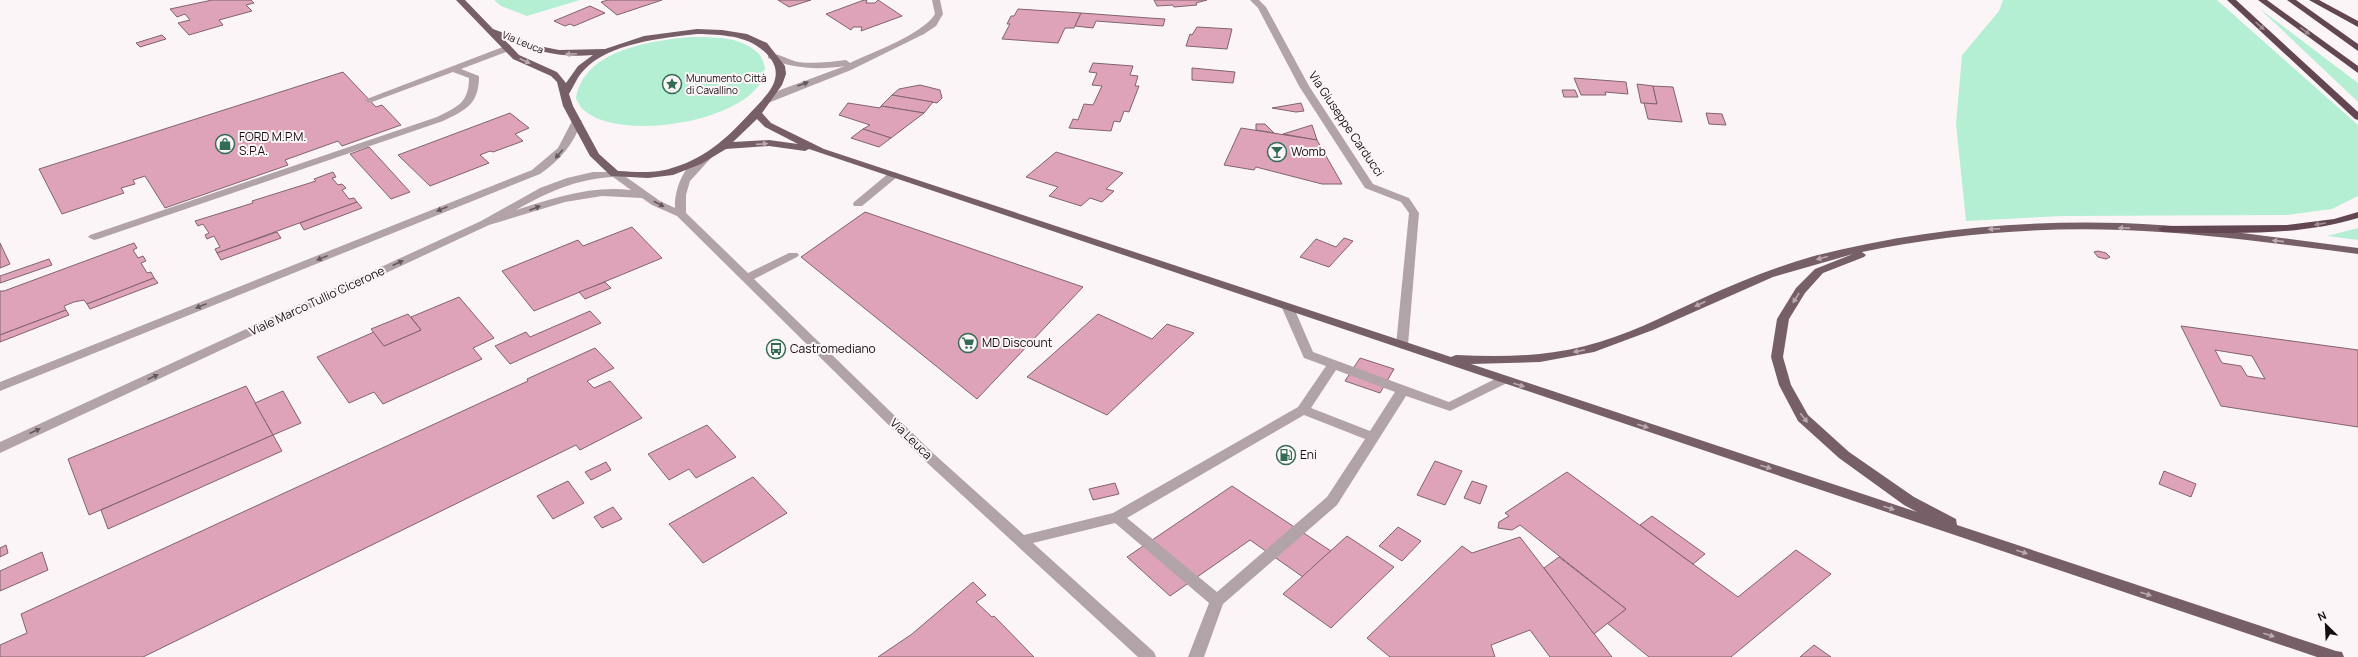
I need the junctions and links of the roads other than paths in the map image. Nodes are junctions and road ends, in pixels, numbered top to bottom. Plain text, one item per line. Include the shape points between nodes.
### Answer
1 (460, 0) edge
2 (936, 0) edge
3 (1254, 0) edge
4 (2232, 0) edge
5 (2262, 0) edge
6 (2291, 0) edge
7 (2313, 0) edge
8 (2358, 24) edge
9 (486, 26) junction
10 (508, 48) junction
11 (2358, 48) edge
12 (609, 50) junction
13 (772, 56) junction
14 (865, 59) junction
15 (453, 69) junction
16 (2358, 70) edge
17 (566, 92) junction
18 (369, 100) dead end
19 (768, 100) junction
20 (756, 112) junction
21 (2358, 117) edge
22 (577, 121) junction
23 (723, 146) junction
24 (820, 150) junction
25 (708, 157) junction
26 (615, 174) junction
27 (893, 175) junction
28 (645, 195) junction
29 (858, 204) dead end
30 (681, 214) junction
31 (2358, 215) edge
32 (485, 223) junction
33 (2163, 229) junction
34 (94, 237) dead end
35 (1901, 241) junction
36 (2358, 251) edge
37 (793, 255) dead end
38 (746, 279) junction
39 (1288, 308) junction
40 (1402, 345) junction
41 (1443, 358) junction
42 (1334, 364) junction
43 (1503, 380) junction
44 (0, 387) edge
45 (1403, 390) junction
46 (1303, 410) junction
47 (1373, 437) junction
48 (0, 448) edge
49 (1117, 517) junction
50 (1985, 540) junction
51 (1021, 541) junction
52 (1216, 601) junction
53 (1148, 657) edge
54 (1196, 657) edge
55 (2336, 657) edge

1 - 9 main road, Via Leuca
2 - 14 street via 939,14 933,24
3 - 40 street, Via Giuseppe Carducci via 1262,7 1304,86 1369,186 1405,200 1414,213
4 -> 21 highway
5 -> 16 highway
6 - 11 highway
7 - 8 highway
9 - 10 main road, Via Leuca
12 -> 9 main road, Via Leuca via 551,53 527,46
10 - 15 street
10 -> 17 main road, Via Leuca via 516,57 554,74
12 - 13 main road via 668,34 695,31 727,32 761,43
12 - 17 main road via 585,64
13 - 14 street via 785,63 800,66 829,65
13 - 19 main road via 782,72 780,82
19 -> 14 street
15 - 18 street
15 - 34 street via 474,76 475,89 466,106 440,119
17 - 22 main road, Via Leuca via 568,106
19 - 20 main road
20 - 23 main road
20 - 24 main road via 768,125
22 - 26 main road, Via Leuca via 595,156
22 -> 44 street via 570,141 557,158 536,172
23 -> 24 main road via 769,143
23 - 25 main road
24 - 27 main road
25 - 26 main road via 680,169 659,174
25 - 30 street via 688,173 680,199
26 - 28 street, Via Leuca
26 - 32 street via 571,180 544,190
27 - 29 street
27 - 39 main road
28 -> 30 street, Via Leuca
32 -> 28 street, Viale Marco Tullio Cicerone via 582,194 610,192
30 - 38 street, Via Leuca
31 -> 33 highway via 2320,224 2268,228
48 -> 32 street, Viale Marco Tullio Cicerone
33 -> 35 main road via 2037,227 1983,230
36 -> 33 main road
35 -> 41 main road via 1797,265 1745,284 1625,338 1587,349 1510,361
35 -> 50 main road via 1819,272 1800,291 1782,319 1777,358 1785,385 1803,418 1838,450 1909,501
37 - 38 street
38 - 51 street, Via Leuca via 929,457
39 - 40 main road
39 - 42 street via 1308,355
40 - 41 main road
41 - 43 main road
42 - 45 street
42 - 46 street
43 - 45 street via 1450,407
43 -> 50 main road
45 - 47 street
46 - 47 street
46 - 49 street
47 - 52 street via 1332,501
49 - 51 street
49 - 52 street
50 -> 55 main road
51 - 53 street, Via Leuca
52 - 54 street

